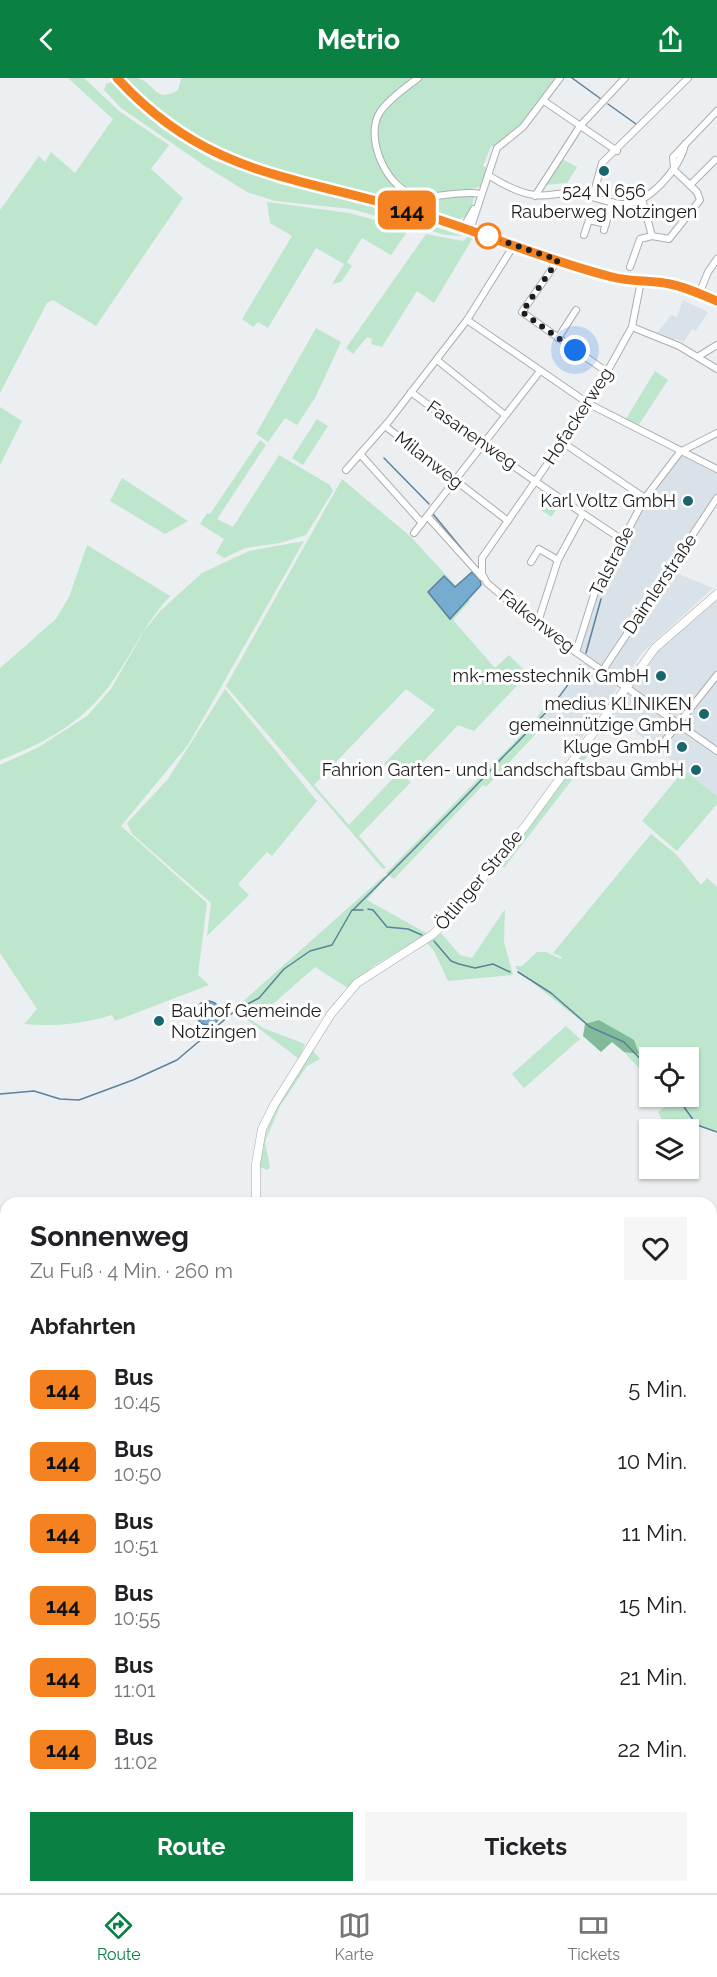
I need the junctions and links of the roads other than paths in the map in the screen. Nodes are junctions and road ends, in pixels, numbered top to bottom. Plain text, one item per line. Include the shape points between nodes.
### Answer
1 (117, 78) edge
2 (418, 78) edge
3 (560, 78) edge
4 (625, 78) edge
5 (688, 78) edge
6 (544, 101) junction
7 (717, 111) edge
8 (580, 126) junction
9 (617, 150) junction
10 (715, 160) dead end
11 (674, 168) junction
12 (488, 175) junction
13 (690, 185) junction
14 (481, 194) junction
15 (535, 195) junction
16 (593, 196) junction
17 (642, 199) junction
18 (612, 202) junction
19 (466, 229) junction
20 (584, 235) dead end
21 (652, 236) junction
22 (514, 245) junction
23 (558, 260) junction
24 (716, 264) edge
25 (630, 267) dead end
26 (641, 281) junction
27 (699, 294) junction
28 (717, 301) edge
29 (576, 310) dead end
30 (467, 320) junction
31 (633, 327) junction
32 (558, 338) junction
33 (717, 345) edge
34 (699, 356) junction
35 (437, 360) junction
36 (717, 369) edge
37 (540, 371) junction
38 (607, 372) junction
39 (411, 392) junction
40 (589, 404) junction
41 (504, 416) junction
42 (385, 426) junction
43 (717, 433) edge
44 (562, 442) junction
45 (480, 445) junction
46 (680, 452) junction
47 (360, 454) junction
48 (717, 469) edge
49 (346, 471) dead end
50 (536, 479) junction
51 (456, 480) junction
52 (472, 495) junction
53 (645, 498) junction
54 (717, 498) edge
55 (467, 501) dead end
56 (583, 513) junction
57 (428, 517) junction
58 (508, 521) junction
59 (422, 523) junction
60 (414, 533) dead end
61 (621, 539) junction
62 (558, 560) junction
63 (531, 562) dead end
64 (482, 574) joint
65 (487, 583) junction
66 (717, 594) edge
67 (537, 625) junction
68 (576, 652) junction
69 (603, 670) junction
70 (717, 675) edge
71 (625, 686) junction
72 (677, 724) junction
73 (663, 743) dead end
74 (717, 751) edge
75 (256, 1197) edge

1 - 19 main road via 159,118 217,154 271,175
2 - 14 street via 377,119 375,132 387,174 402,190 414,195
3 - 6 street
4 - 8 street
5 - 9 street
6 - 8 street
6 - 12 street via 519,131 497,148
7 - 11 street via 673,157
8 - 9 street
8 - 15 street
9 - 16 street via 599,168
10 - 13 street
11 - 13 street
11 - 17 street via 660,186
12 - 14 street
12 - 15 street via 507,187
13 - 21 street via 700,200 669,239
14 - 19 street
15 - 16 street
16 - 18 street
17 - 18 street via 625,205
17 - 21 street
18 - 20 street via 605,227 589,220
19 - 22 main road
21 - 25 street via 640,239
22 - 23 main road
22 - 30 street
23 - 26 main road via 612,277
23 - 32 street via 522,312
24 - 27 street
26 - 27 main road via 673,285
26 - 31 street, Hofackerweg
27 - 28 main road
29 - 32 street
30 - 35 street
30 - 37 street
31 - 34 street
31 - 38 street, Hofackerweg
32 - 38 street
33 - 34 street
34 - 36 street
35 - 39 street
35 - 41 street
37 - 40 street
37 - 41 street
38 - 40 street, Hofackerweg
39 - 42 street
39 - 45 street, Fasanenweg
40 - 44 street, Hofackerweg
40 - 46 street
41 - 45 street
42 - 47 street
42 - 51 street, Milanweg
43 - 46 street, Talstraße
44 - 50 street, Hofackerweg
44 - 53 street
45 - 50 street, Fasanenweg
45 - 51 street
46 - 48 street
46 - 53 street, Talstraße
47 - 49 street
47 - 59 street
50 - 56 street, Fasanenweg
50 - 58 street, Hofackerweg
51 - 52 street, Milanweg
51 - 57 street
52 - 55 street, Milanweg
52 - 58 street, Milanweg
53 - 61 street, Talstraße
54 - 69 street, Daimlerstraße
56 - 61 street, Fasanenweg
56 - 62 street
57 - 59 street
57 - 65 street
58 - 64 street, Hofackerweg via 482,558
59 - 60 street
61 - 68 street, Talstraße via 595,592
62 - 63 street via 539,549
62 - 67 street
64 - 65 street, Falkenweg
65 - 67 street, Falkenweg
66 - 71 street, Ötlinger Straße via 661,642
67 - 68 street, Falkenweg
68 - 69 street, Falkenweg
69 - 71 street, Falkenweg
70 - 72 street
71 - 72 street, Falkenweg
71 - 75 street, Ötlinger Straße via 553,789 450,918 432,935 357,983 331,1014 262,1129
72 - 73 street
72 - 74 street, Falkenweg

